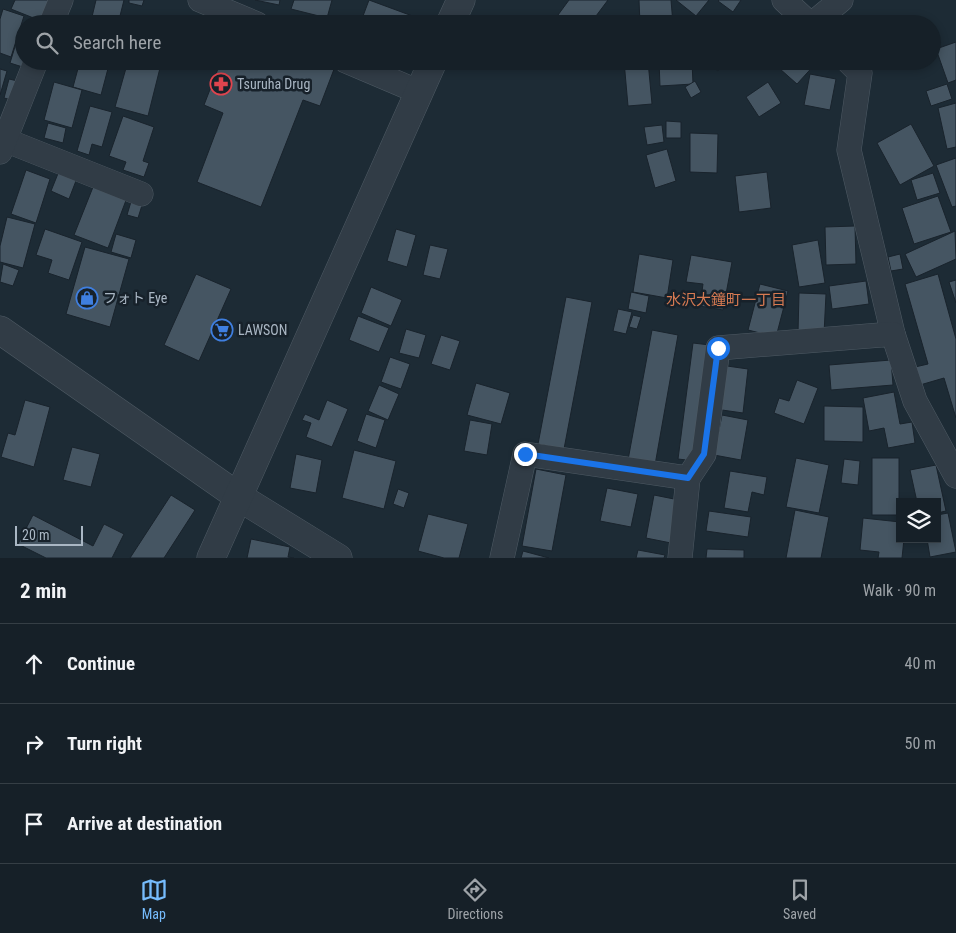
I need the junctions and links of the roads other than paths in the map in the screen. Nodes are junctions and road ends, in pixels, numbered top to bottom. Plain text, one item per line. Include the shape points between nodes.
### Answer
1 (61, 0) edge
2 (200, 0) edge
3 (461, 0) edge
4 (784, 0) edge
5 (841, 0) edge
6 (55, 15) edge
7 (236, 15) edge
8 (454, 15) edge
9 (801, 15) edge
10 (822, 15) edge
11 (32, 70) edge
12 (367, 70) edge
13 (429, 70) edge
14 (857, 70) edge
15 (419, 92) junction
16 (2, 146) edge
17 (141, 194) dead end
18 (0, 330) edge
19 (893, 334) junction
20 (956, 476) edge
21 (688, 478) junction
22 (239, 497) junction
23 (336, 557) edge
24 (211, 558) edge
25 (502, 558) edge
26 (680, 558) edge

1 - 6 street
2 - 7 street
3 - 8 street
4 - 9 street
5 - 10 street
11 - 16 street
12 - 15 street
13 - 15 street
14 - 19 street via 860,73 849,150
15 - 22 street
16 - 17 street
18 - 22 street
19 - 20 street via 915,400
19 - 21 street via 718,348 704,454
21 - 25 street via 525,454
21 - 26 street
22 - 23 street
22 - 24 street

